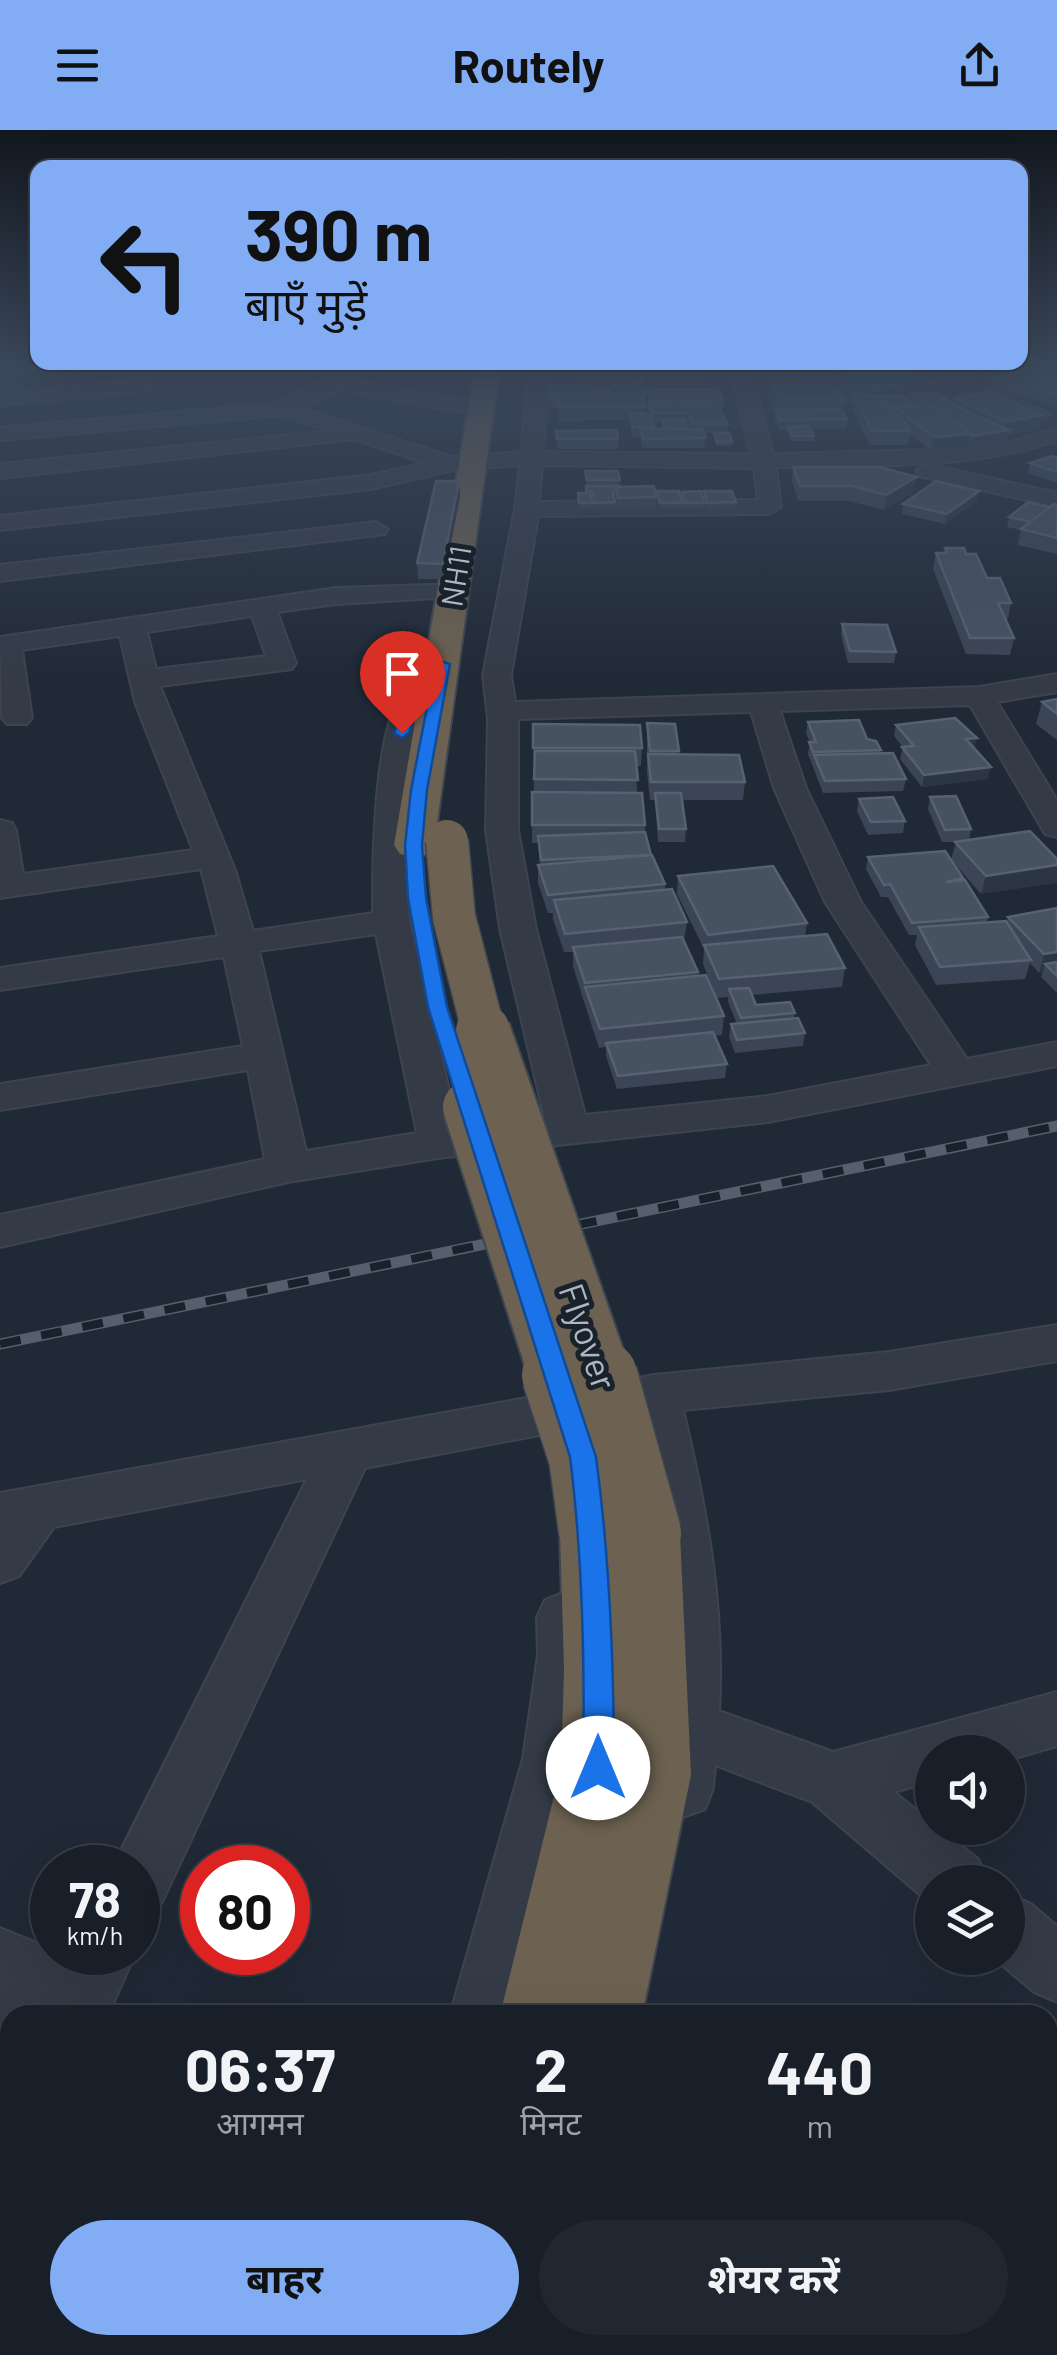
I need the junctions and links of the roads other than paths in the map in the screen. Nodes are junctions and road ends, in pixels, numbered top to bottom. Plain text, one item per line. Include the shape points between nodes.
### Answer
1 (143, 474) edge
2 (207, 474) edge
3 (414, 474) edge
4 (484, 474) edge
5 (487, 474) edge
6 (499, 474) edge
7 (766, 474) edge
8 (942, 474) edge
9 (1000, 474) edge
10 (202, 475) junction
11 (1057, 486) edge
12 (1057, 500) edge
13 (527, 509) junction
14 (0, 522) edge
15 (376, 530) dead end
16 (306, 537) junction
17 (180, 552) junction
18 (52, 566) junction
19 (0, 573) edge
20 (452, 588) junction
21 (336, 596) junction
22 (262, 607) junction
23 (213, 616) junction
24 (132, 627) junction
25 (66, 636) junction
26 (4, 644) edge
27 (282, 663) junction
28 (470, 669) junction
29 (144, 679) junction
30 (1057, 683) edge
31 (296, 695) dead end
32 (1057, 696) edge
33 (984, 703) junction
34 (768, 715) junction
35 (17, 718) dead end
36 (502, 719) junction
37 (1057, 827) edge
38 (0, 830) edge
39 (430, 843) junction
40 (213, 856) junction
41 (4, 888) edge
42 (391, 921) junction
43 (238, 941) junction
44 (0, 979) edge
45 (264, 1054) junction
46 (1057, 1054) edge
47 (957, 1074) junction
48 (0, 1097) edge
49 (569, 1132) junction
50 (438, 1144) junction
51 (288, 1168) junction
52 (0, 1231) edge
53 (1057, 1343) edge
54 (654, 1394) junction
55 (542, 1414) junction
56 (347, 1451) junction
57 (680, 1508) junction
58 (18, 1512) edge
59 (563, 1523) junction
60 (0, 1560) edge
61 (1057, 1719) edge
62 (689, 1728) junction
63 (999, 1735) edge
64 (915, 1758) edge
65 (833, 1781) junction
66 (155, 1845) edge
67 (934, 1865) edge
68 (1025, 1941) edge
69 (0, 1960) edge
70 (1057, 1969) edge
71 (30, 1972) edge
72 (37, 1975) edge
73 (92, 1975) edge
74 (487, 2005) edge
75 (543, 2005) edge
76 (603, 2005) edge
77 (638, 2005) edge

1 - 10 street
2 - 10 street
3 - 10 street via 371,482
4 - 20 highway, NH11
5 - 28 highway
6 - 13 street
7 - 13 street via 774,496 769,507
8 - 12 street
9 - 11 street
10 - 14 street
13 - 28 street
15 - 16 street
16 - 17 street
16 - 21 street
17 - 18 street
17 - 23 street
18 - 19 street
18 - 25 street
20 - 21 street
20 - 28 highway, NH11
21 - 22 street
22 - 23 street
22 - 27 street
23 - 24 street
24 - 25 street
24 - 29 street
25 - 26 street
26 - 35 street
27 - 29 street
27 - 31 street
28 - 36 street
28 - 39 highway, Flyover
28 - 42 street via 419,679 402,733 390,828
29 - 40 street
30 - 33 street
32 - 33 street
33 - 34 street
33 - 37 street
34 - 36 street
34 - 47 street via 790,788 843,902
36 - 49 street via 502,830 518,929
38 - 41 street
39 - 75 highway, Flyover, bridge via 417,898 438,1007 583,1457 592,1530 598,1768
39 - 76 highway, Flyover, bridge via 472,1000 628,1448 647,1533 654,1775
40 - 41 street
40 - 43 street
42 - 43 street
42 - 50 street
43 - 44 street
43 - 45 street
45 - 48 street
45 - 51 street
46 - 47 street
47 - 49 street via 768,1109
49 - 50 street
50 - 51 street
51 - 52 street
53 - 54 street via 890,1370
54 - 55 street
54 - 57 street
55 - 56 street
55 - 59 street
56 - 58 street
56 - 66 street
57 - 59 street
57 - 62 street via 694,1650
58 - 60 street
59 - 74 street via 566,1655 553,1759
61 - 63 street
62 - 65 street
62 - 77 street via 686,1773
64 - 65 street
65 - 67 street
68 - 70 street
69 - 71 street
72 - 73 street via 83,1994

